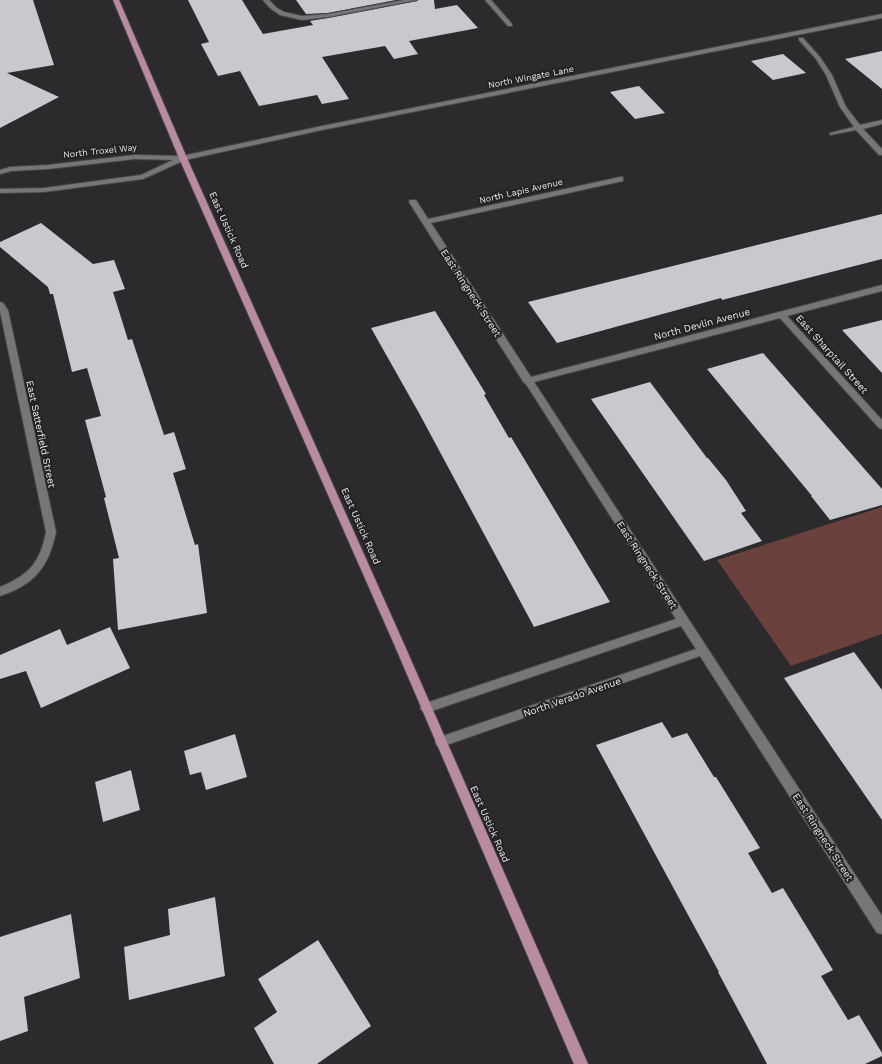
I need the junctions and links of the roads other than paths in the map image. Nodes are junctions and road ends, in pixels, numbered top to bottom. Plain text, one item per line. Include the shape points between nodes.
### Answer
1 (116, 0) edge
2 (266, 0) edge
3 (414, 0) edge
4 (488, 0) edge
5 (882, 16) edge
6 (510, 25) dead end
7 (801, 39) dead end
8 (882, 122) edge
9 (858, 128) junction
10 (832, 134) dead end
11 (882, 153) edge
12 (183, 158) junction
13 (0, 172) edge
14 (620, 179) dead end
15 (0, 191) edge
16 (413, 202) dead end
17 (426, 222) junction
18 (882, 288) edge
19 (0, 305) edge
20 (781, 314) junction
21 (527, 381) junction
22 (882, 426) edge
23 (0, 592) edge
24 (683, 621) junction
25 (703, 651) junction
26 (426, 708) junction
27 (441, 742) junction
28 (882, 928) edge
29 (581, 1064) edge

1 - 12 main road, East Ustick Road
2 - 3 street via 277,12 300,18
4 - 6 street
5 - 12 street, North Wingate Lane
7 - 9 street via 829,74 842,107
8 - 9 street
9 - 10 street
9 - 11 street
12 - 13 street, North Troxel Way via 135,157
12 - 15 street via 143,177 44,190
12 - 26 main road, East Ustick Road
14 - 17 street, North Lapis Avenue
16 - 17 street, East Ringneck Street
17 - 21 street, East Ringneck Street
18 - 20 street, North Devlin Avenue
19 - 23 street, East Satterfield Street via 4,310 51,532 49,549 40,566 23,582
20 - 21 street, North Devlin Avenue
20 - 22 street, East Sharptail Street
21 - 24 street, East Ringneck Street
24 - 25 street, East Ringneck Street
24 - 26 street
25 - 27 street, North Verado Avenue
25 - 28 street, East Ringneck Street
26 - 27 main road, East Ustick Road
27 - 29 main road, East Ustick Road

